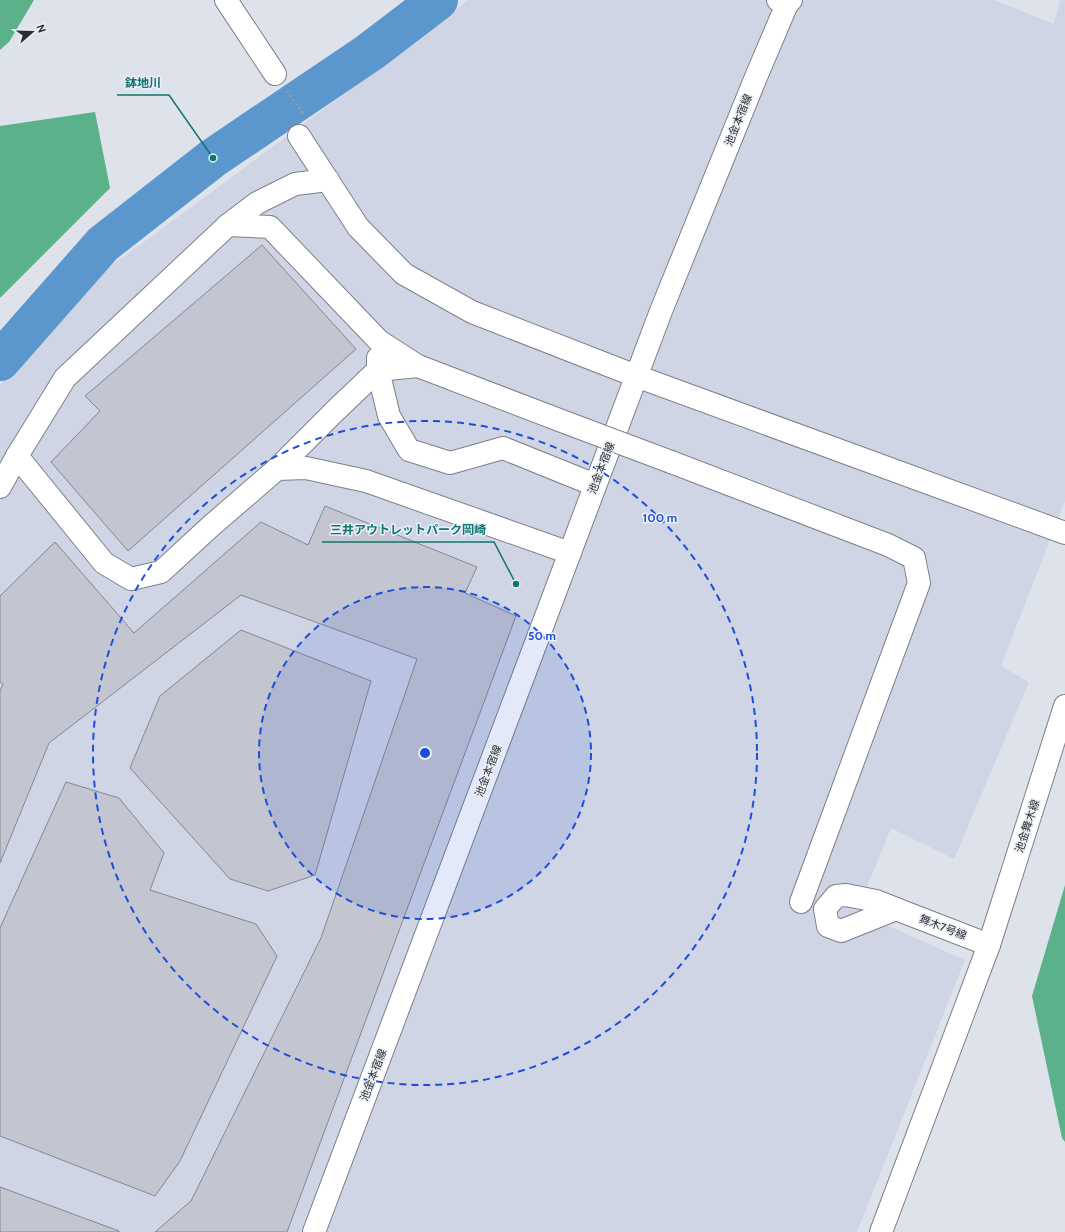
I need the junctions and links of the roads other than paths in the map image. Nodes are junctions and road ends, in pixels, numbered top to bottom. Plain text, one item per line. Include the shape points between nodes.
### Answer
1 (226, 0) edge
2 (786, 1) edge
3 (275, 74) road end
4 (303, 127) road end
5 (328, 180) junction
6 (228, 225) junction
7 (378, 341) junction
8 (418, 366) junction
9 (378, 370) junction
10 (636, 376) junction
11 (17, 456) junction
12 (277, 469) junction
13 (595, 485) junction
14 (0, 487) edge
15 (1065, 533) edge
16 (570, 552) junction
17 (1065, 706) edge
18 (801, 902) dead end
19 (896, 909) dead end
20 (989, 945) junction
21 (314, 1232) edge
22 (881, 1232) edge

1 - 3 street
2 - 10 street, 池金本宿線
4 - 5 street
5 - 6 street via 295,184 257,203
5 - 10 street via 358,227 404,274 472,312
6 - 7 street via 270,227
6 - 11 street via 65,378
7 - 8 street
7 - 9 street
8 - 9 street
8 - 18 street, bridge via 888,545 914,558 920,583
9 - 12 street
9 - 13 street via 389,416 409,450 450,463 503,448
10 - 13 street, 池金本宿線
10 - 15 street
11 - 12 street via 104,563 131,579 161,572
11 - 14 street
12 - 16 street via 306,468 366,480
13 - 16 street, 池金本宿線
16 - 21 street, 池金本宿線
17 - 20 street, 池金舞木線
19 - 20 street, 舞木7号線
20 - 22 street, 池金舞木線

